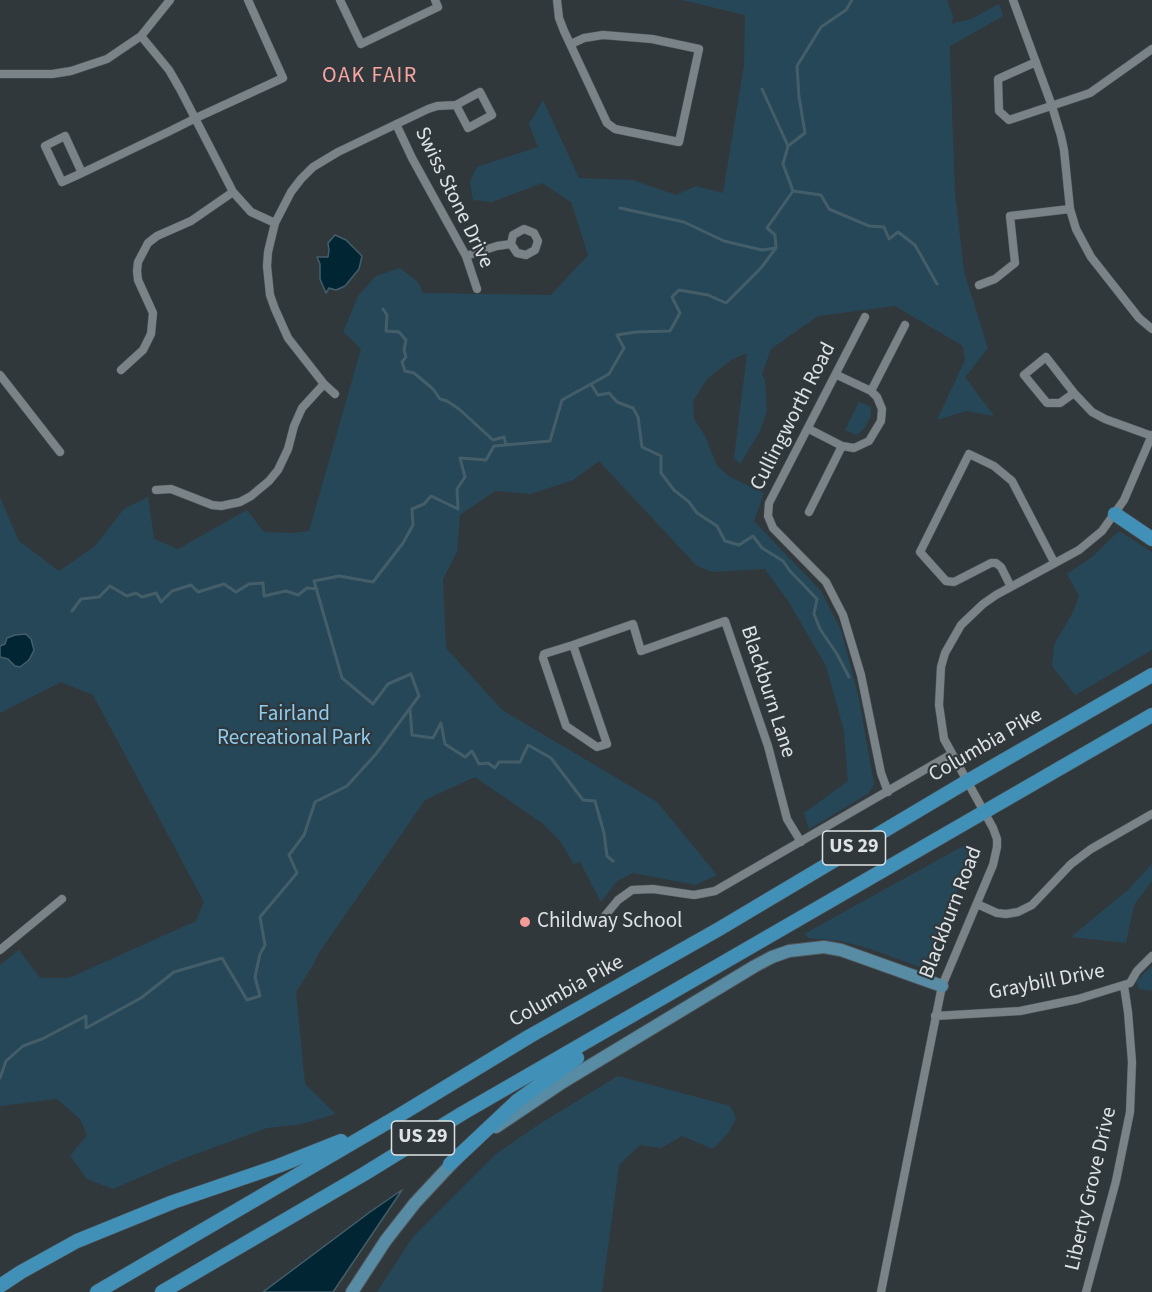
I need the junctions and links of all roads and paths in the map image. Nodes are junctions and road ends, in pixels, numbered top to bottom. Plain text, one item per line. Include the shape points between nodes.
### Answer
1 (170, 0) edge
2 (248, 0) edge
3 (340, 0) edge
4 (435, 0) edge
5 (557, 0) edge
6 (1013, 0) edge
7 (141, 36) junction
8 (571, 44) junction
9 (1152, 49) edge
10 (1036, 62) junction
11 (0, 74) edge
12 (456, 105) junction
13 (1052, 106) junction
14 (196, 118) junction
15 (396, 124) junction
16 (82, 172) junction
17 (233, 192) junction
18 (1070, 209) junction
19 (274, 224) junction
20 (511, 244) dead end
21 (466, 256) junction
22 (979, 285) dead end
23 (477, 289) dead end
24 (865, 317) dead end
25 (905, 325) dead end
26 (1152, 329) edge
27 (122, 370) dead end
28 (0, 375) edge
29 (837, 375) junction
30 (324, 384) junction
31 (871, 391) junction
32 (1074, 393) junction
33 (335, 394) dead end
34 (809, 429) junction
35 (1152, 435) edge
36 (842, 446) junction
37 (60, 452) dead end
38 (156, 490) dead end
39 (809, 512) dead end
40 (1115, 514) junction
41 (1152, 539) edge
42 (1054, 562) junction
43 (1011, 586) junction
44 (573, 645) junction
45 (1152, 675) edge
46 (1152, 715) edge
47 (950, 755) junction
48 (966, 782) junction
49 (888, 792) junction
50 (983, 812) junction
51 (1152, 814) edge
52 (801, 842) junction
53 (62, 899) dead end
54 (978, 904) junction
55 (600, 923) dead end
56 (0, 950) edge
57 (1152, 956) edge
58 (686, 985) junction
59 (942, 986) junction
60 (1124, 986) junction
61 (935, 1016) junction
62 (395, 1118) junction
63 (450, 1164) junction
64 (0, 1286) edge
65 (97, 1292) edge
66 (162, 1292) edge
67 (352, 1292) edge
68 (881, 1292) edge
69 (1086, 1292) edge

1 - 7 street
2 - 14 street via 283,78
3 - 4 street via 361,44 438,7
5 - 8 street
6 - 10 street
7 - 11 street via 106,59 71,71
7 - 14 street via 169,70
8 - 8 street via 611,127 680,142 699,49 652,39 603,35
9 - 13 street via 1090,93
10 - 13 street
10 - 13 street via 998,80 999,111 1009,120
12 - 12 street via 468,128 492,115 480,92
12 - 15 street via 437,106
13 - 18 street via 1064,150
14 - 16 street
14 - 17 street
15 - 19 street via 313,167 291,192
15 - 21 street, Swiss Stone Drive
16 - 16 street via 62,182 45,146 64,136
17 - 19 street via 251,212
17 - 27 street via 148,243 137,271 153,313 152,333
18 - 22 street via 1010,216 1016,263 995,279
18 - 26 street via 1091,257
19 - 30 street via 268,252 270,295 288,338
20 - 21 street
21 - 23 street, Swiss Stone Drive
24 - 29 street, Cullingworth Road
25 - 31 street
28 - 37 street
29 - 31 street
29 - 34 street, Cullingworth Road
30 - 33 street
30 - 38 street via 302,408 278,470 246,499 221,506 171,489
31 - 36 street via 881,403 881,422 869,441 854,448
32 - 32 street via 1060,403 1047,403 1024,375 1046,357
32 - 35 street via 1098,415
34 - 36 street
34 - 49 street, Cullingworth Road via 769,503 768,516 773,528 826,582 843,615
35 - 40 street, Blackburn Road
36 - 39 street
40 - 41 highway
40 - 42 street, Blackburn Road via 1093,540
42 - 43 street, Blackburn Road
42 - 43 street via 1012,481 994,466 969,454 920,552 946,581 954,582 991,563 1001,567
43 - 47 street, Blackburn Road via 972,613 945,653 939,705
44 - 44 street, Blackburn Lane via 607,744 597,747 566,726 543,658 544,654
44 - 52 street, Blackburn Lane via 633,624 641,651 725,621 768,746 787,819
45 - 48 highway, Columbia Pike / US 29
46 - 50 highway, US 29
47 - 48 street, Blackburn Road
47 - 49 street
48 - 50 street, Blackburn Road
48 - 62 highway, Columbia Pike / US 29
49 - 52 street
50 - 54 street, Blackburn Road via 993,828 997,847
50 - 58 highway, US 29
51 - 54 street via 1071,864 1032,905 1006,914
52 - 55 street via 703,895 632,890 618,900
53 - 56 street
54 - 59 street, Blackburn Road
57 - 60 street, Graybill Drive
58 - 63 highway via 556,1071 517,1101
58 - 66 highway, US 29
59 - 61 street, Blackburn Road
59 - 63 main road via 824,947 772,957 563,1082 493,1129
60 - 61 street, Graybill Drive via 1020,1011
60 - 69 street, Liberty Grove Drive via 1132,1062 1130,1112
61 - 68 street, Blackburn Road
62 - 64 highway via 311,1154 173,1202 77,1241
62 - 65 highway, Columbia Pike / US 29
63 - 67 main road via 393,1231

